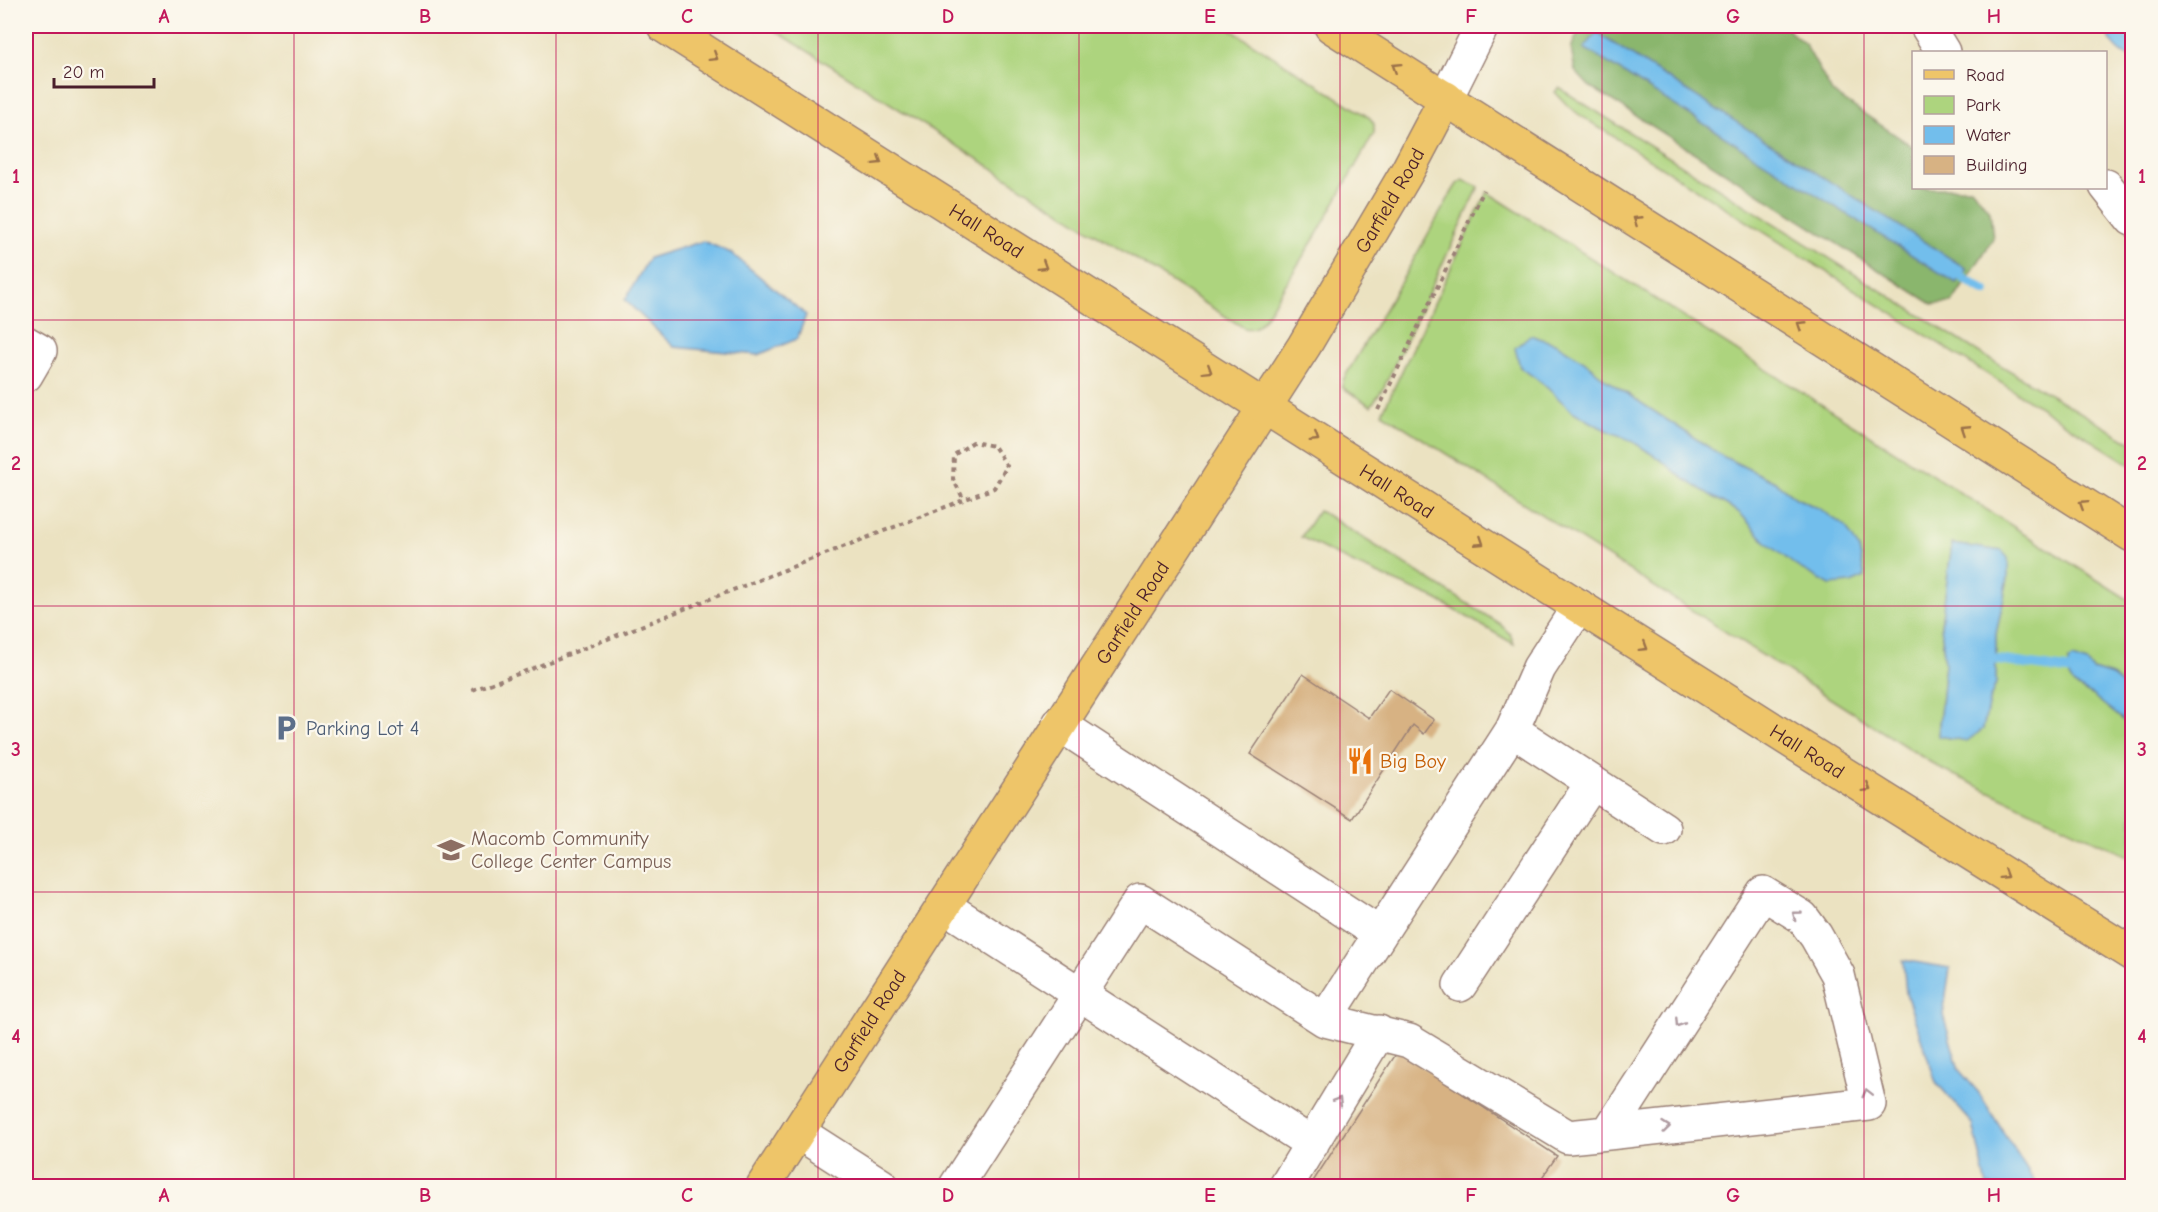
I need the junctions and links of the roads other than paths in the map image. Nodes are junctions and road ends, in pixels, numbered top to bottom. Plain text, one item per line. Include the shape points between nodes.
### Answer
1 (664, 26) edge
2 (1330, 26) edge
3 (1482, 26) edge
4 (1927, 26) edge
5 (1942, 51) edge
6 (1446, 98) junction
7 (2107, 187) edge
8 (2133, 219) edge
9 (26, 343) edge
10 (26, 375) edge
11 (1266, 406) junction
12 (2133, 535) edge
13 (1579, 606) junction
14 (1059, 724) junction
15 (1512, 730) junction
16 (1592, 783) junction
17 (1664, 829) dead end
18 (944, 906) junction
19 (1380, 934) junction
20 (2133, 954) edge
21 (1460, 985) dead end
22 (1080, 994) junction
23 (1325, 1020) junction
24 (1380, 1032) junction
25 (798, 1132) junction
26 (1608, 1133) junction
27 (1312, 1144) junction
28 (763, 1186) edge
29 (882, 1186) edge
30 (956, 1186) edge
31 (1286, 1186) edge

1 -> 11 main road, Hall Road
6 -> 2 main road
3 - 6 street, Garfield Road
4 - 5 street
6 - 11 main road, Garfield Road via 1367,241
12 -> 6 main road
7 - 8 street
9 - 10 street via 40,351
11 -> 13 main road, Hall Road
11 - 14 main road, Garfield Road
13 - 15 street via 1539,668
13 -> 20 main road, Hall Road
14 - 18 main road, Garfield Road
14 - 19 street
15 - 16 street
15 - 19 street
16 - 17 street
16 - 21 street
18 - 22 street
18 - 25 main road, Garfield Road
19 - 23 street
22 - 23 street via 1140,902
22 - 27 street
22 - 30 street
23 - 24 street
24 - 26 street via 1409,1041 1568,1137
27 -> 24 street
25 - 28 main road, Garfield Road
25 - 29 street
26 -> 26 street via 1869,1104 1838,975 1802,917 1763,893
27 - 31 street

